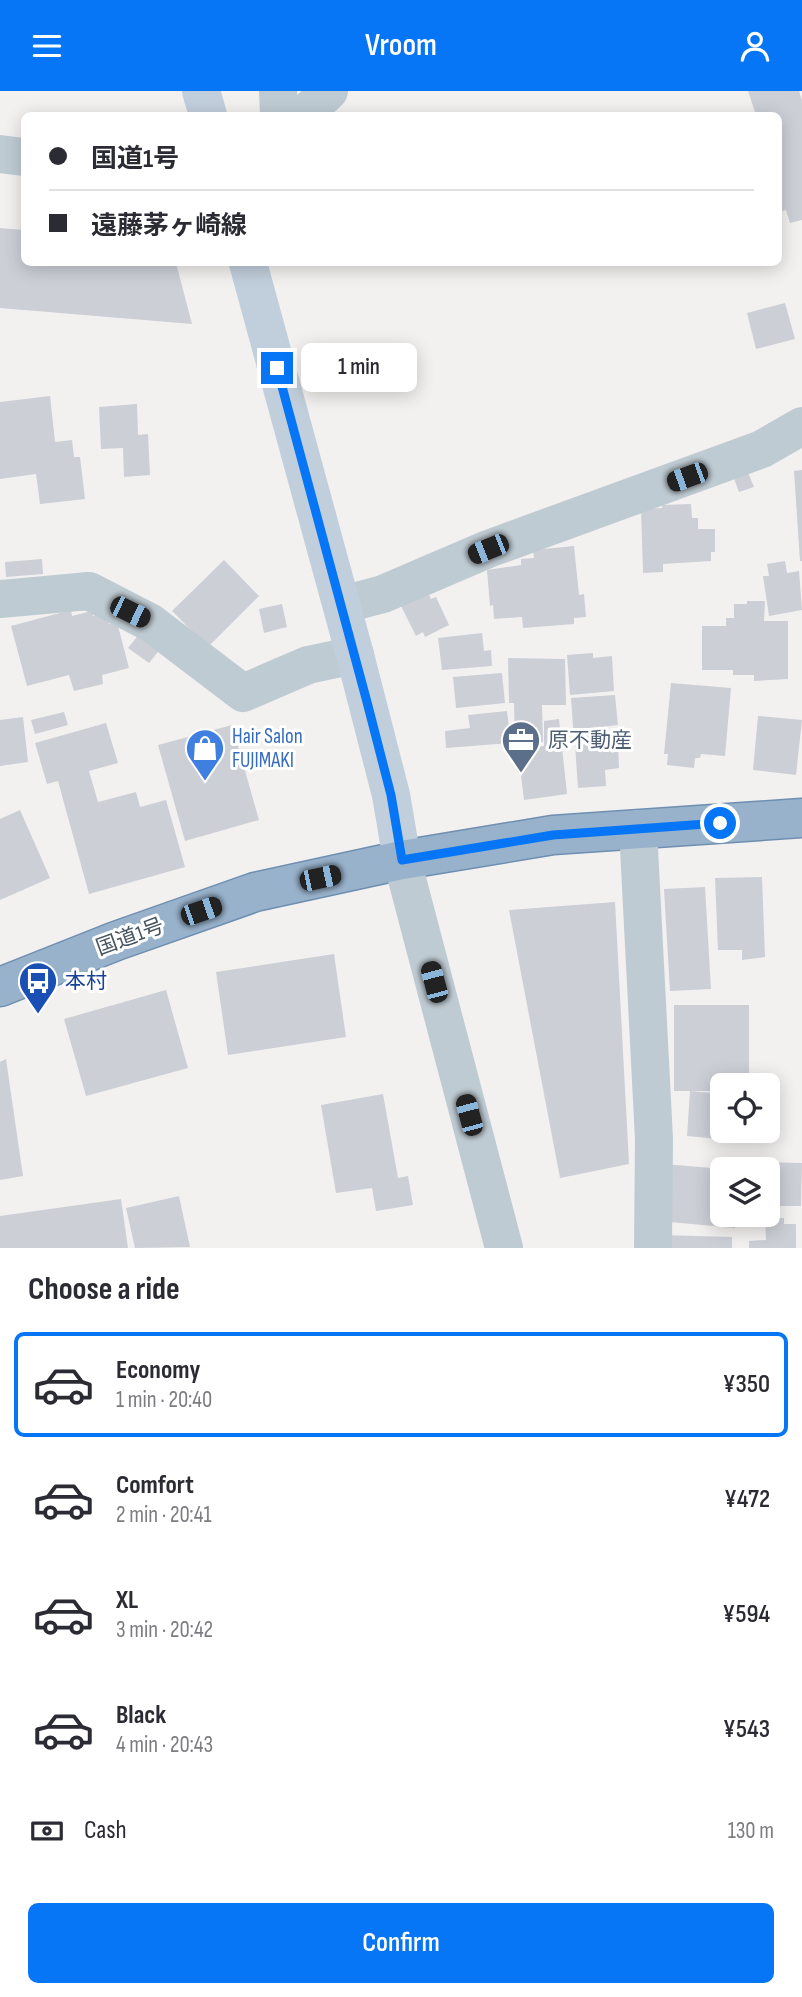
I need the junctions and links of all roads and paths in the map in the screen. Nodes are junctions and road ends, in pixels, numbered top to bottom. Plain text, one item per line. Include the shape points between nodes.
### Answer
1 (201, 91) edge
2 (278, 91) edge
3 (330, 91) edge
4 (207, 112) edge
5 (279, 112) edge
6 (307, 112) edge
7 (0, 154) edge
8 (21, 157) edge
9 (249, 266) edge
10 (802, 426) edge
11 (0, 599) edge
12 (342, 605) junction
13 (355, 655) junction
14 (802, 818) edge
15 (638, 829) junction
16 (402, 860) junction
17 (0, 987) edge
18 (504, 1248) edge
19 (653, 1248) edge

1 - 4 main road
2 - 5 street
3 - 6 street
7 - 8 street
9 - 12 main road
10 - 12 street via 762,449 488,549 383,594
11 - 13 street via 89,591 151,623 243,693 308,665
12 - 13 main road
13 - 16 main road via 391,795
14 - 15 highway, 国道1号
15 - 16 highway, 国道1号 via 553,835
15 - 19 street via 654,1139
16 - 17 highway, 国道1号 via 255,892
16 - 18 street

